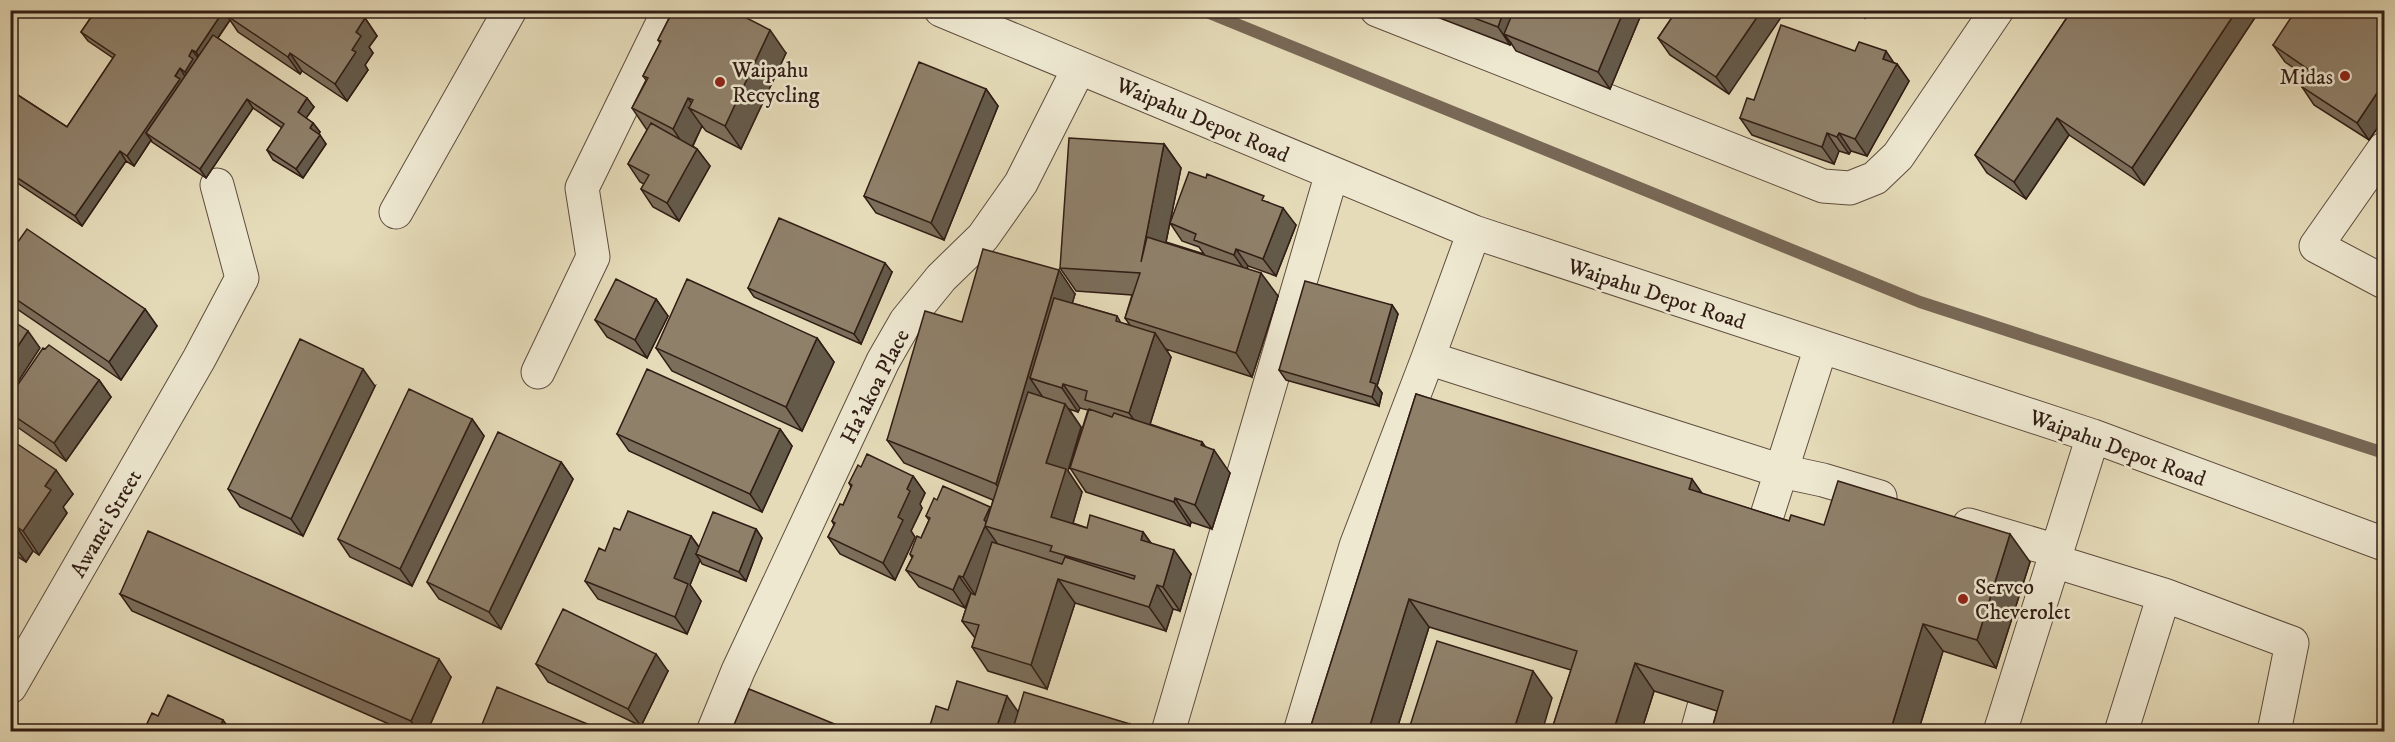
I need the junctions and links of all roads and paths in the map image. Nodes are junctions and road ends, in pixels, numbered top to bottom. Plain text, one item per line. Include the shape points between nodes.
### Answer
1 (510, 10) edge
2 (669, 10) edge
3 (941, 10) edge
4 (1377, 10) edge
5 (1997, 10) edge
6 (1079, 68) junction
7 (2385, 148) edge
8 (1332, 173) junction
9 (217, 185) dead end
10 (396, 212) dead end
11 (1474, 232) junction
12 (2385, 282) edge
13 (1821, 347) junction
14 (1428, 358) junction
15 (538, 372) dead end
16 (2093, 436) junction
17 (1781, 471) junction
18 (1912, 507) edge
19 (1946, 517) edge
20 (1761, 534) edge
21 (2385, 544) edge
22 (2055, 556) junction
23 (2164, 595) junction
24 (10, 687) edge
25 (713, 732) edge
26 (1168, 732) edge
27 (1300, 732) edge
28 (2000, 732) edge
29 (2121, 732) edge
30 (2274, 732) edge

1 - 10 street
2 - 15 street via 582,188 593,257
3 - 6 street, Waipahu Depot Road
4 - 5 street via 1823,186 1850,188 1875,178 1898,156
6 - 8 street, Waipahu Depot Road
6 - 25 street, Ha'akoa Place via 1021,183 983,237 941,278 906,321 882,361
7 - 12 street via 2316,246
8 - 11 street, Waipahu Depot Road
8 - 26 street
9 - 24 street, Awanei Street via 242,278
11 - 13 street, Waipahu Depot Road
11 - 14 street
13 - 16 street, Waipahu Depot Road
13 - 17 street
14 - 17 street
14 - 27 street via 1356,546
16 - 21 street, Waipahu Depot Road
16 - 22 street
17 - 18 street
17 - 20 street
19 - 22 street
22 - 23 street
22 - 28 street
23 - 29 street
23 - 30 street via 2292,643

